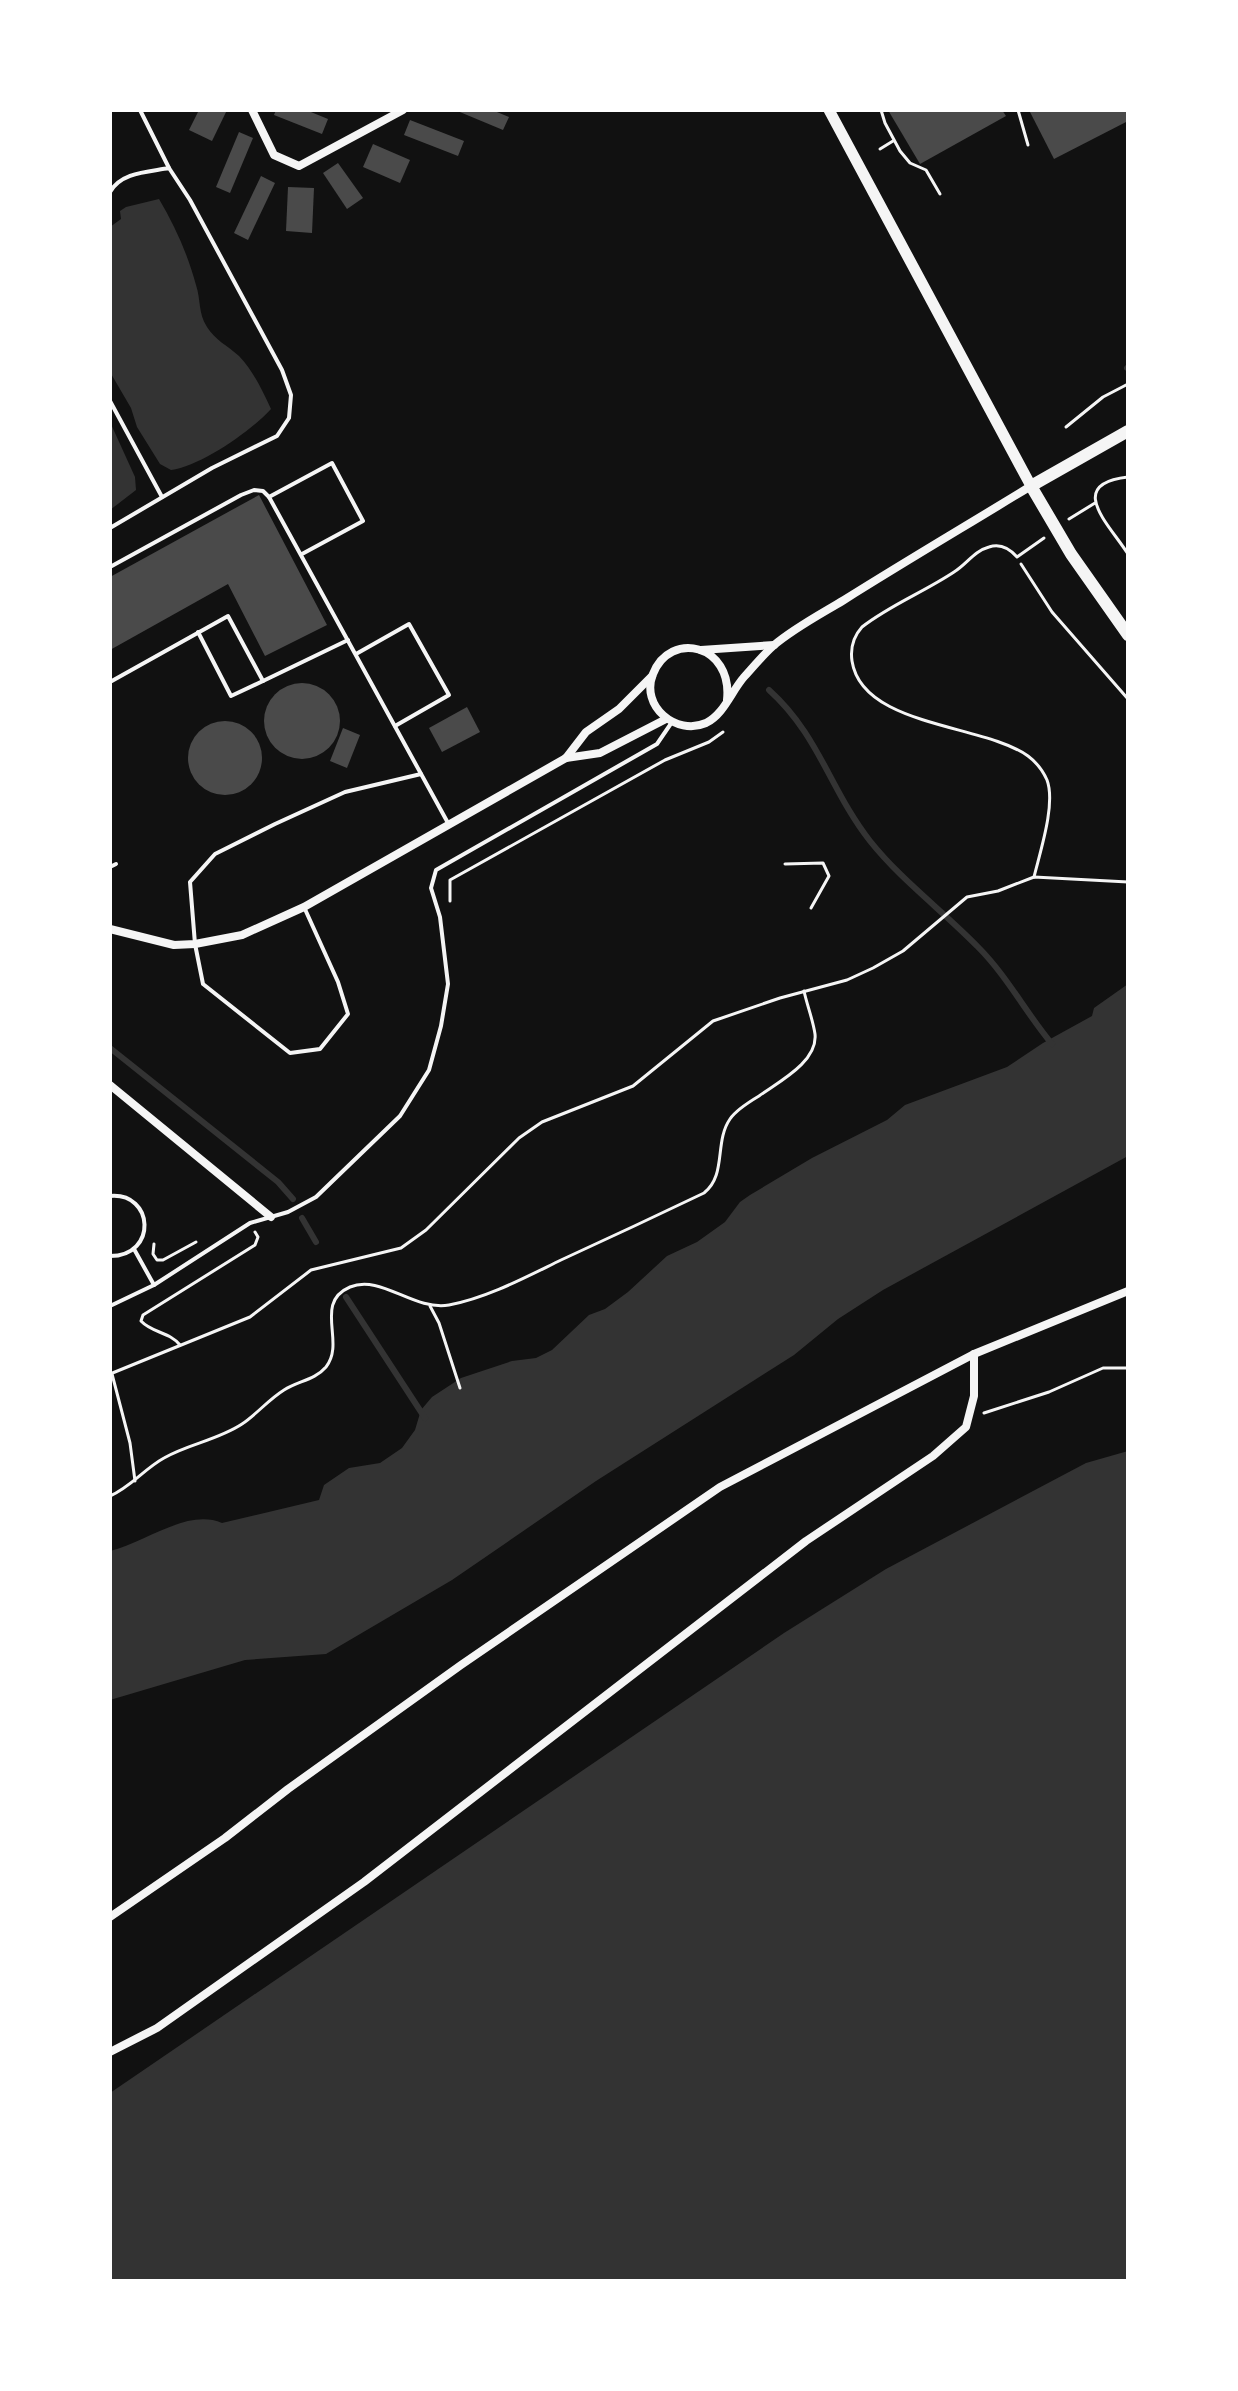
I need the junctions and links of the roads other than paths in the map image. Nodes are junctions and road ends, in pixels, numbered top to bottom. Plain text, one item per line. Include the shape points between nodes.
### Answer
1 (140, 110) edge
2 (252, 110) edge
3 (403, 110) edge
4 (829, 110) edge
5 (169, 168) junction
6 (110, 192) edge
7 (110, 401) edge
8 (1128, 431) edge
9 (1031, 486) junction
10 (162, 497) junction
11 (269, 497) junction
12 (110, 528) edge
13 (302, 554) junction
14 (110, 567) edge
15 (198, 632) junction
16 (1128, 635) edge
17 (348, 640) junction
18 (774, 645) junction
19 (701, 650) junction
20 (356, 654) junction
21 (652, 676) junction
22 (263, 681) junction
23 (110, 682) edge
24 (727, 700) junction
25 (669, 720) junction
26 (395, 726) junction
27 (566, 758) junction
28 (421, 774) junction
29 (449, 825) junction
30 (116, 864) dead end
31 (110, 867) edge
32 (304, 907) junction
33 (110, 929) edge
34 (195, 944) junction
35 (110, 1085) edge
36 (110, 1196) edge
37 (271, 1217) junction
38 (134, 1249) junction
39 (110, 1256) edge
40 (154, 1285) junction
41 (1128, 1291) edge
42 (110, 1306) edge
43 (974, 1354) junction
44 (110, 1917) edge
45 (110, 2052) edge

1 - 5 lane
2 - 3 street via 274,155 299,166
4 - 9 main road
5 - 6 lane via 124,178
5 - 10 lane via 236,283 291,395 289,418 277,436
7 - 10 lane
8 - 9 main road
9 - 16 main road
9 - 18 street
10 - 12 lane
11 - 13 lane
11 - 13 lane via 332,463 363,521
11 - 14 lane via 254,490 241,495
13 - 17 lane
15 - 22 lane via 231,696
15 - 22 lane via 228,616
15 - 23 lane
17 - 20 lane
17 - 22 lane
18 - 19 street
18 - 24 street
19 - 21 street via 671,653
19 - 24 street via 724,669
20 - 26 lane
20 - 26 lane via 409,624 449,695
21 - 25 street via 652,699
21 - 27 street via 586,732
24 - 25 street via 703,724
25 - 27 street via 600,753
25 - 37 lane via 657,744 436,870 431,888 448,984 429,1070 400,1116 309,1201
26 - 28 lane
27 - 29 street
28 - 29 lane
28 - 34 lane via 345,792 215,854 190,882
29 - 32 street
30 - 31 lane
32 - 34 street via 242,935
32 - 34 lane via 348,1014 320,1049 290,1053 203,984
33 - 34 street via 174,945
35 - 37 street
36 - 38 lane via 126,1197 141,1211 144,1232
37 - 40 lane via 250,1223
38 - 39 lane
38 - 40 lane
40 - 42 lane
41 - 43 street
43 - 44 street via 720,1487
43 - 45 street via 974,1396 966,1427 933,1456 806,1541 364,1882 157,2028

